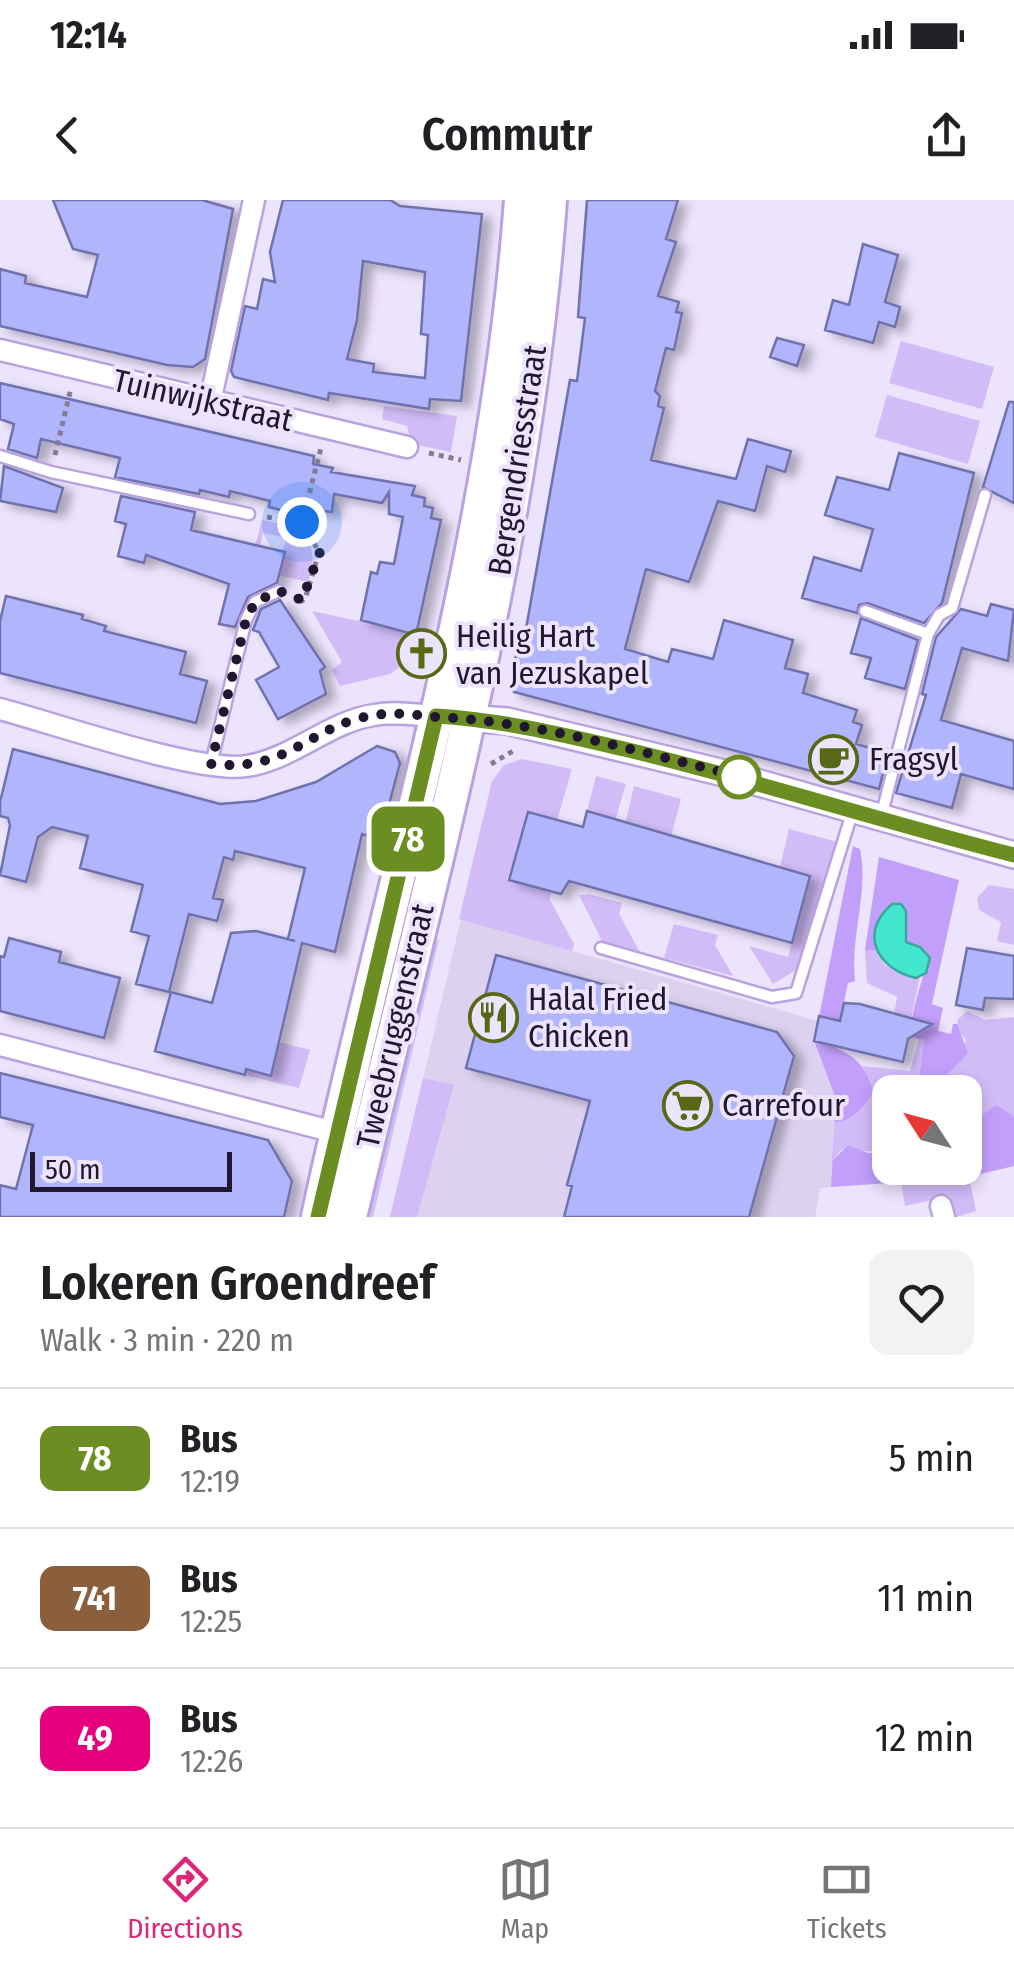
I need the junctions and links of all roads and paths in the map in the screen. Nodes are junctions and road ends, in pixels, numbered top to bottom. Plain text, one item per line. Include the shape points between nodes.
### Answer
1 (254, 200) edge
2 (521, 200) edge
3 (550, 200) edge
4 (0, 350) edge
5 (76, 370) junction
6 (210, 402) junction
7 (326, 429) junction
8 (407, 448) joint
9 (0, 456) edge
10 (461, 460) dead end
11 (51, 472) junction
12 (985, 495) dead end
13 (250, 514) joint
14 (302, 522) junction
15 (279, 591) joint
16 (865, 611) dead end
17 (928, 634) junction
18 (0, 709) edge
19 (452, 717) junction
20 (211, 764) junction
21 (853, 809) junction
22 (881, 817) junction
23 (1014, 855) edge
24 (601, 948) dead end
25 (0, 1044) edge
26 (352, 1136) junction
27 (318, 1217) edge
28 (350, 1217) edge

1 - 6 street
2 - 19 main road, Bergendriesstraat
3 - 19 main road, Bergendriesstraat via 528,411
4 - 5 street, Tuinwijkstraat
5 - 6 street, Tuinwijkstraat
5 - 11 path
6 - 7 street, Tuinwijkstraat
7 - 8 street, Tuinwijkstraat
7 - 14 path
8 - 10 path
9 - 11 lane
11 - 13 lane
12 - 17 lane via 952,608 938,615
13 - 14 path
14 - 15 path via 320,552 312,584 302,600
15 - 20 lane via 255,602 246,620
16 - 17 lane
17 - 22 lane
18 - 20 street
19 - 20 street via 374,715 274,761
19 - 21 street via 525,725
19 - 26 main road, Tweebruggenstraat
21 - 22 street
21 - 24 lane via 796,992 772,996
22 - 23 street
25 - 26 street
26 - 27 main road, Tweebruggenstraat
26 - 28 main road, Tweebruggenstraat

